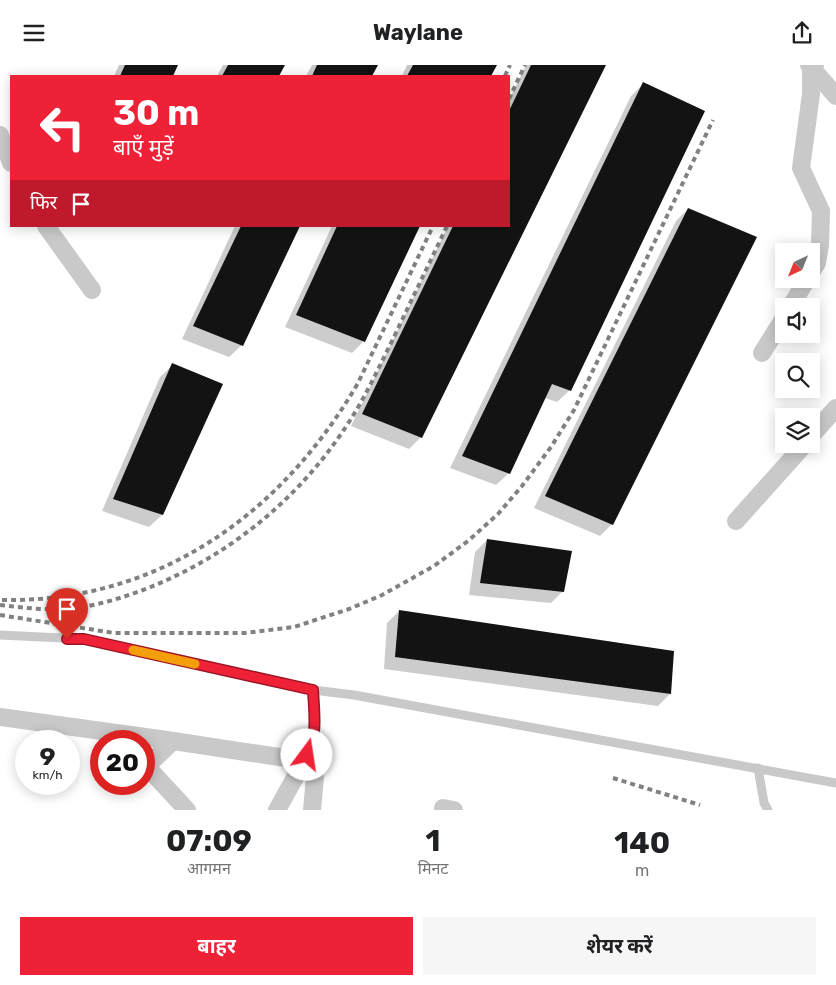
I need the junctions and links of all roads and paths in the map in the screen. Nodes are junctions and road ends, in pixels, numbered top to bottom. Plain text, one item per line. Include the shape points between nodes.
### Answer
1 (812, 66) edge
2 (836, 95) edge
3 (0, 135) edge
4 (10, 160) edge
5 (47, 227) edge
6 (820, 245) edge
7 (92, 290) dead end
8 (775, 332) edge
9 (762, 353) dead end
10 (836, 408) edge
11 (820, 426) edge
12 (797, 453) edge
13 (736, 521) dead end
14 (0, 635) edge
15 (313, 690) junction
16 (0, 717) edge
17 (173, 741) junction
18 (303, 763) junction
19 (758, 768) junction
20 (836, 783) edge
21 (187, 810) edge
22 (277, 810) edge
23 (312, 810) edge
24 (768, 810) edge

1 - 2 street
1 - 6 street via 801,168 821,211
3 - 4 street
5 - 7 street
8 - 9 street
10 - 11 street
12 - 13 street
14 - 15 lane via 84,639
15 - 18 lane via 314,727 310,750
15 - 19 lane
16 - 17 street
17 - 18 street
17 - 21 street via 148,766
18 - 22 street
18 - 23 street via 312,767 315,777
19 - 20 lane
19 - 24 lane

